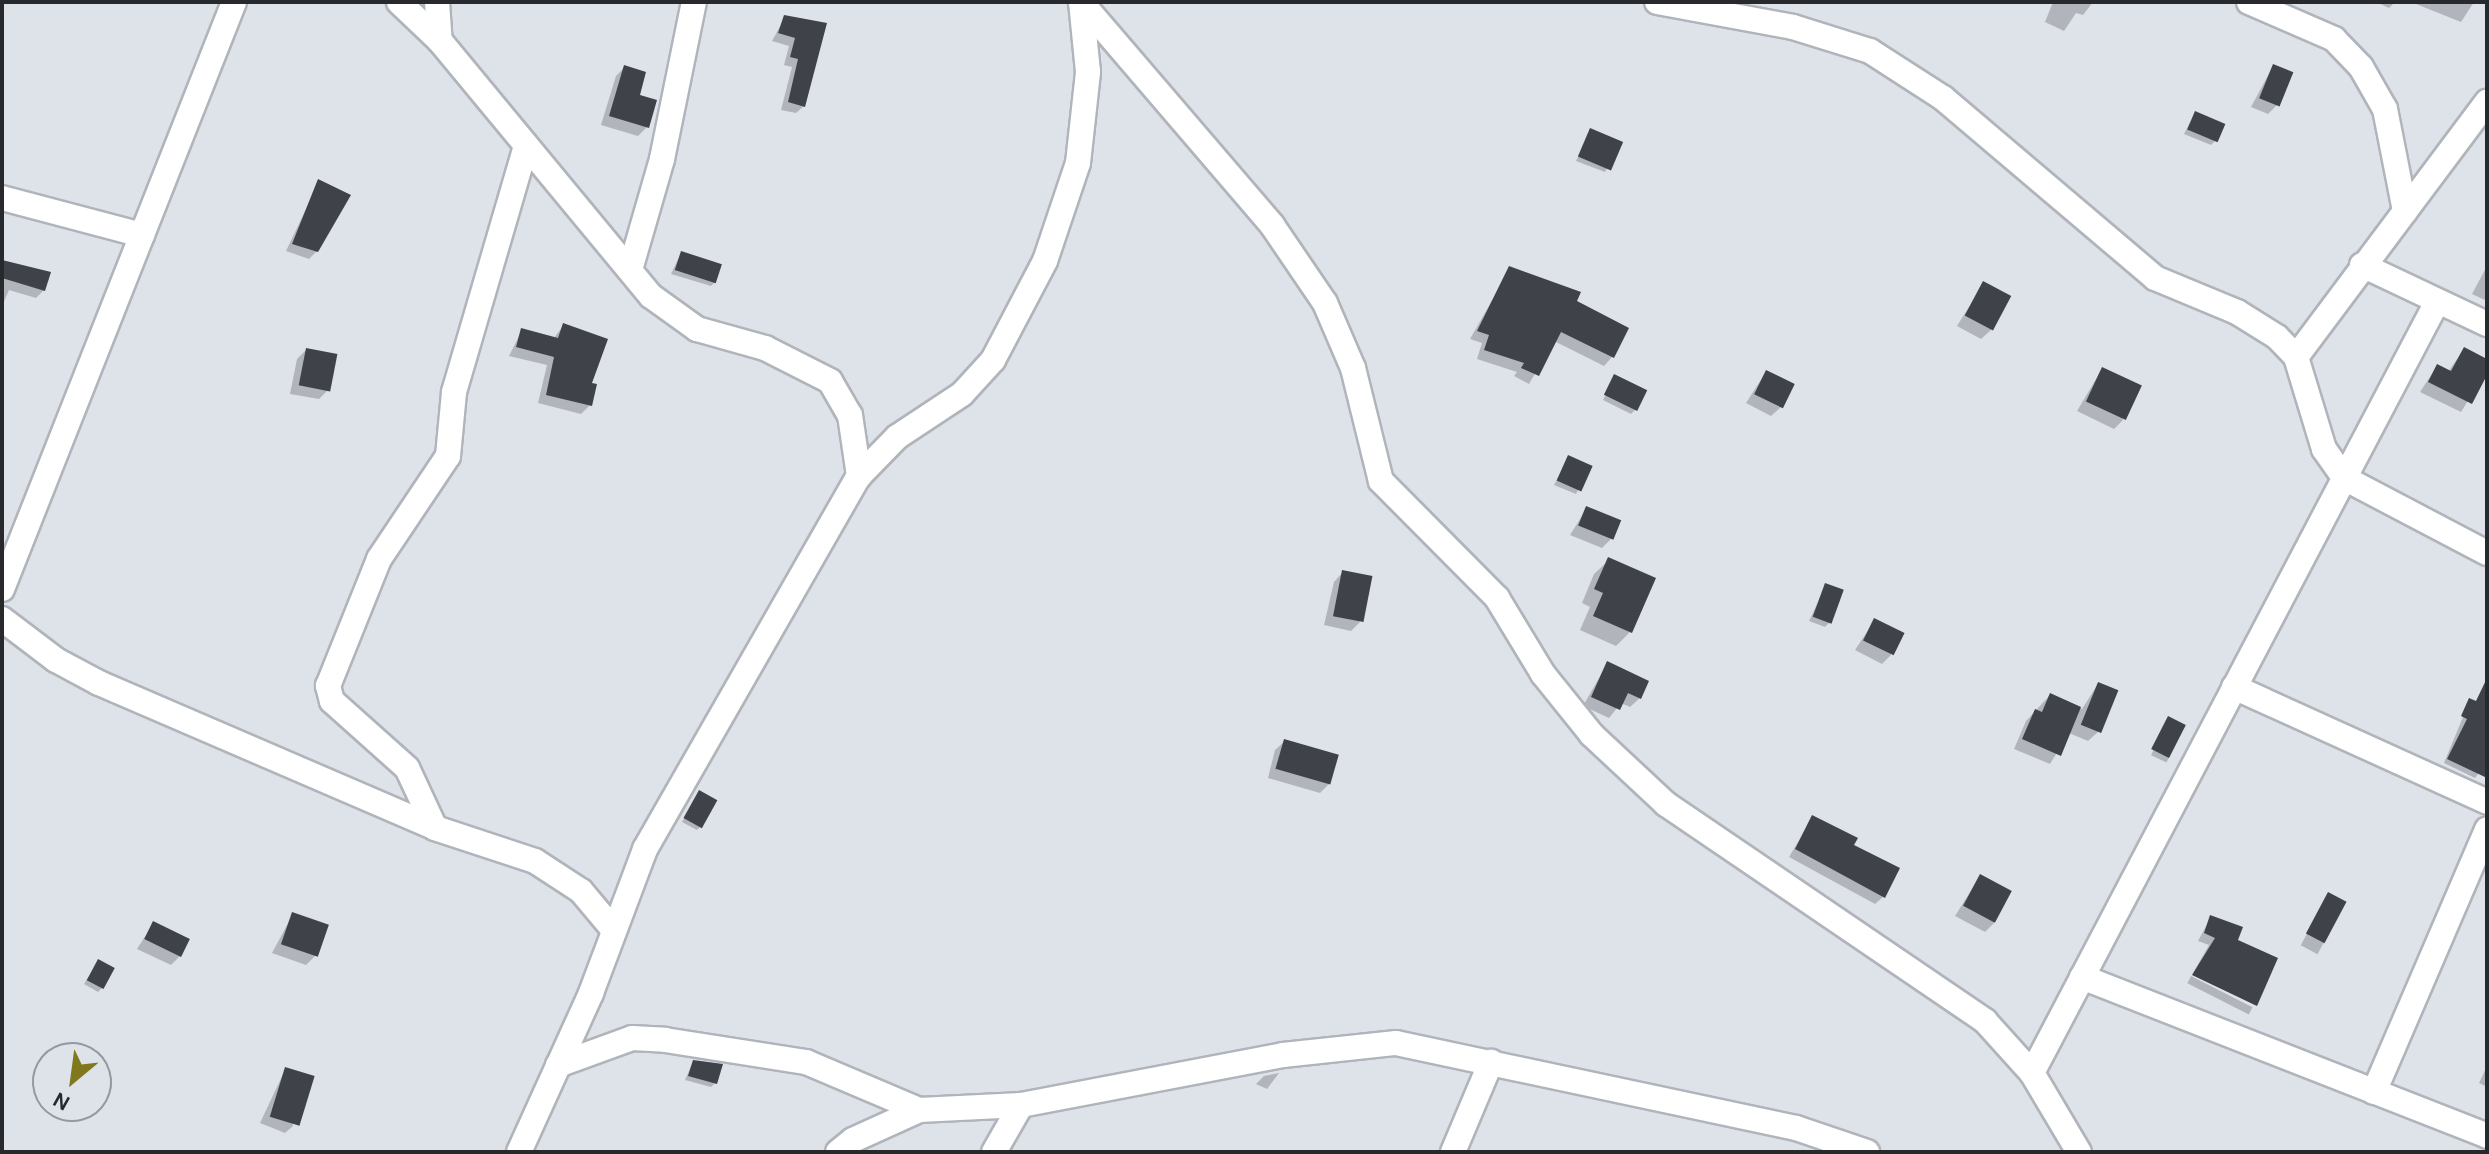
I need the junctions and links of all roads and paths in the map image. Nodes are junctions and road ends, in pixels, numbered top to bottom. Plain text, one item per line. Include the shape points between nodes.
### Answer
1 (234, 2) edge
2 (399, 2) edge
3 (437, 2) edge
4 (694, 2) edge
5 (1081, 2) edge
6 (1657, 2) edge
7 (2249, 2) edge
8 (440, 41) junction
9 (2483, 114) edge
10 (526, 146) junction
11 (2, 198) edge
12 (2405, 211) junction
13 (142, 235) junction
14 (2362, 265) junction
15 (630, 270) junction
16 (2437, 302) junction
17 (2487, 324) edge
18 (2296, 357) junction
19 (859, 476) junction
20 (2344, 478) junction
21 (2487, 553) edge
22 (2, 589) edge
23 (2, 619) edge
24 (2234, 687) junction
25 (2487, 802) edge
26 (435, 828) junction
27 (2487, 829) edge
28 (612, 928) junction
29 (2082, 977) junction
30 (1491, 1062) junction
31 (558, 1065) junction
32 (2032, 1073) junction
33 (2374, 1092) junction
34 (1021, 1105) junction
35 (919, 1110) junction
36 (2487, 1136) edge
37 (519, 1152) edge
38 (838, 1152) edge
39 (994, 1152) edge
40 (1453, 1152) edge
41 (1867, 1152) edge
42 (2079, 1152) edge

1 - 13 street
2 - 8 street
3 - 8 street
4 - 15 street via 662,159
5 - 19 street via 1088,72 1078,163 1045,261 993,360 962,394 897,437
5 - 32 street via 1272,225 1325,303 1353,368 1381,481 1497,598 1543,674 1592,735 1666,804 1985,1021
6 - 18 street via 1793,27 1870,51 1965,116 2155,278 2237,312 2277,337
7 - 12 street via 2334,39 2361,67 2385,109
8 - 10 street
9 - 12 street
10 - 15 street
10 - 26 street via 454,392 448,456 383,551 328,686 332,701 407,768
11 - 13 street
12 - 14 street
13 - 22 street
14 - 16 street
14 - 18 street
15 - 19 street via 651,296 697,329 765,348 830,381 850,415
16 - 17 street
16 - 20 street
18 - 20 street via 2324,449
19 - 28 street via 645,849
20 - 21 street
20 - 24 street
23 - 26 street via 56,660 99,683
24 - 25 street
24 - 29 street
26 - 28 street via 535,861 581,891
27 - 33 street
28 - 31 street
29 - 32 street
29 - 33 street
30 - 34 street via 1396,1043 1283,1055
30 - 40 street
30 - 41 street via 1796,1128
31 - 35 street via 632,1038 665,1040 806,1062
31 - 37 street
32 - 42 street
33 - 36 street
34 - 35 street
34 - 39 street
35 - 38 street

